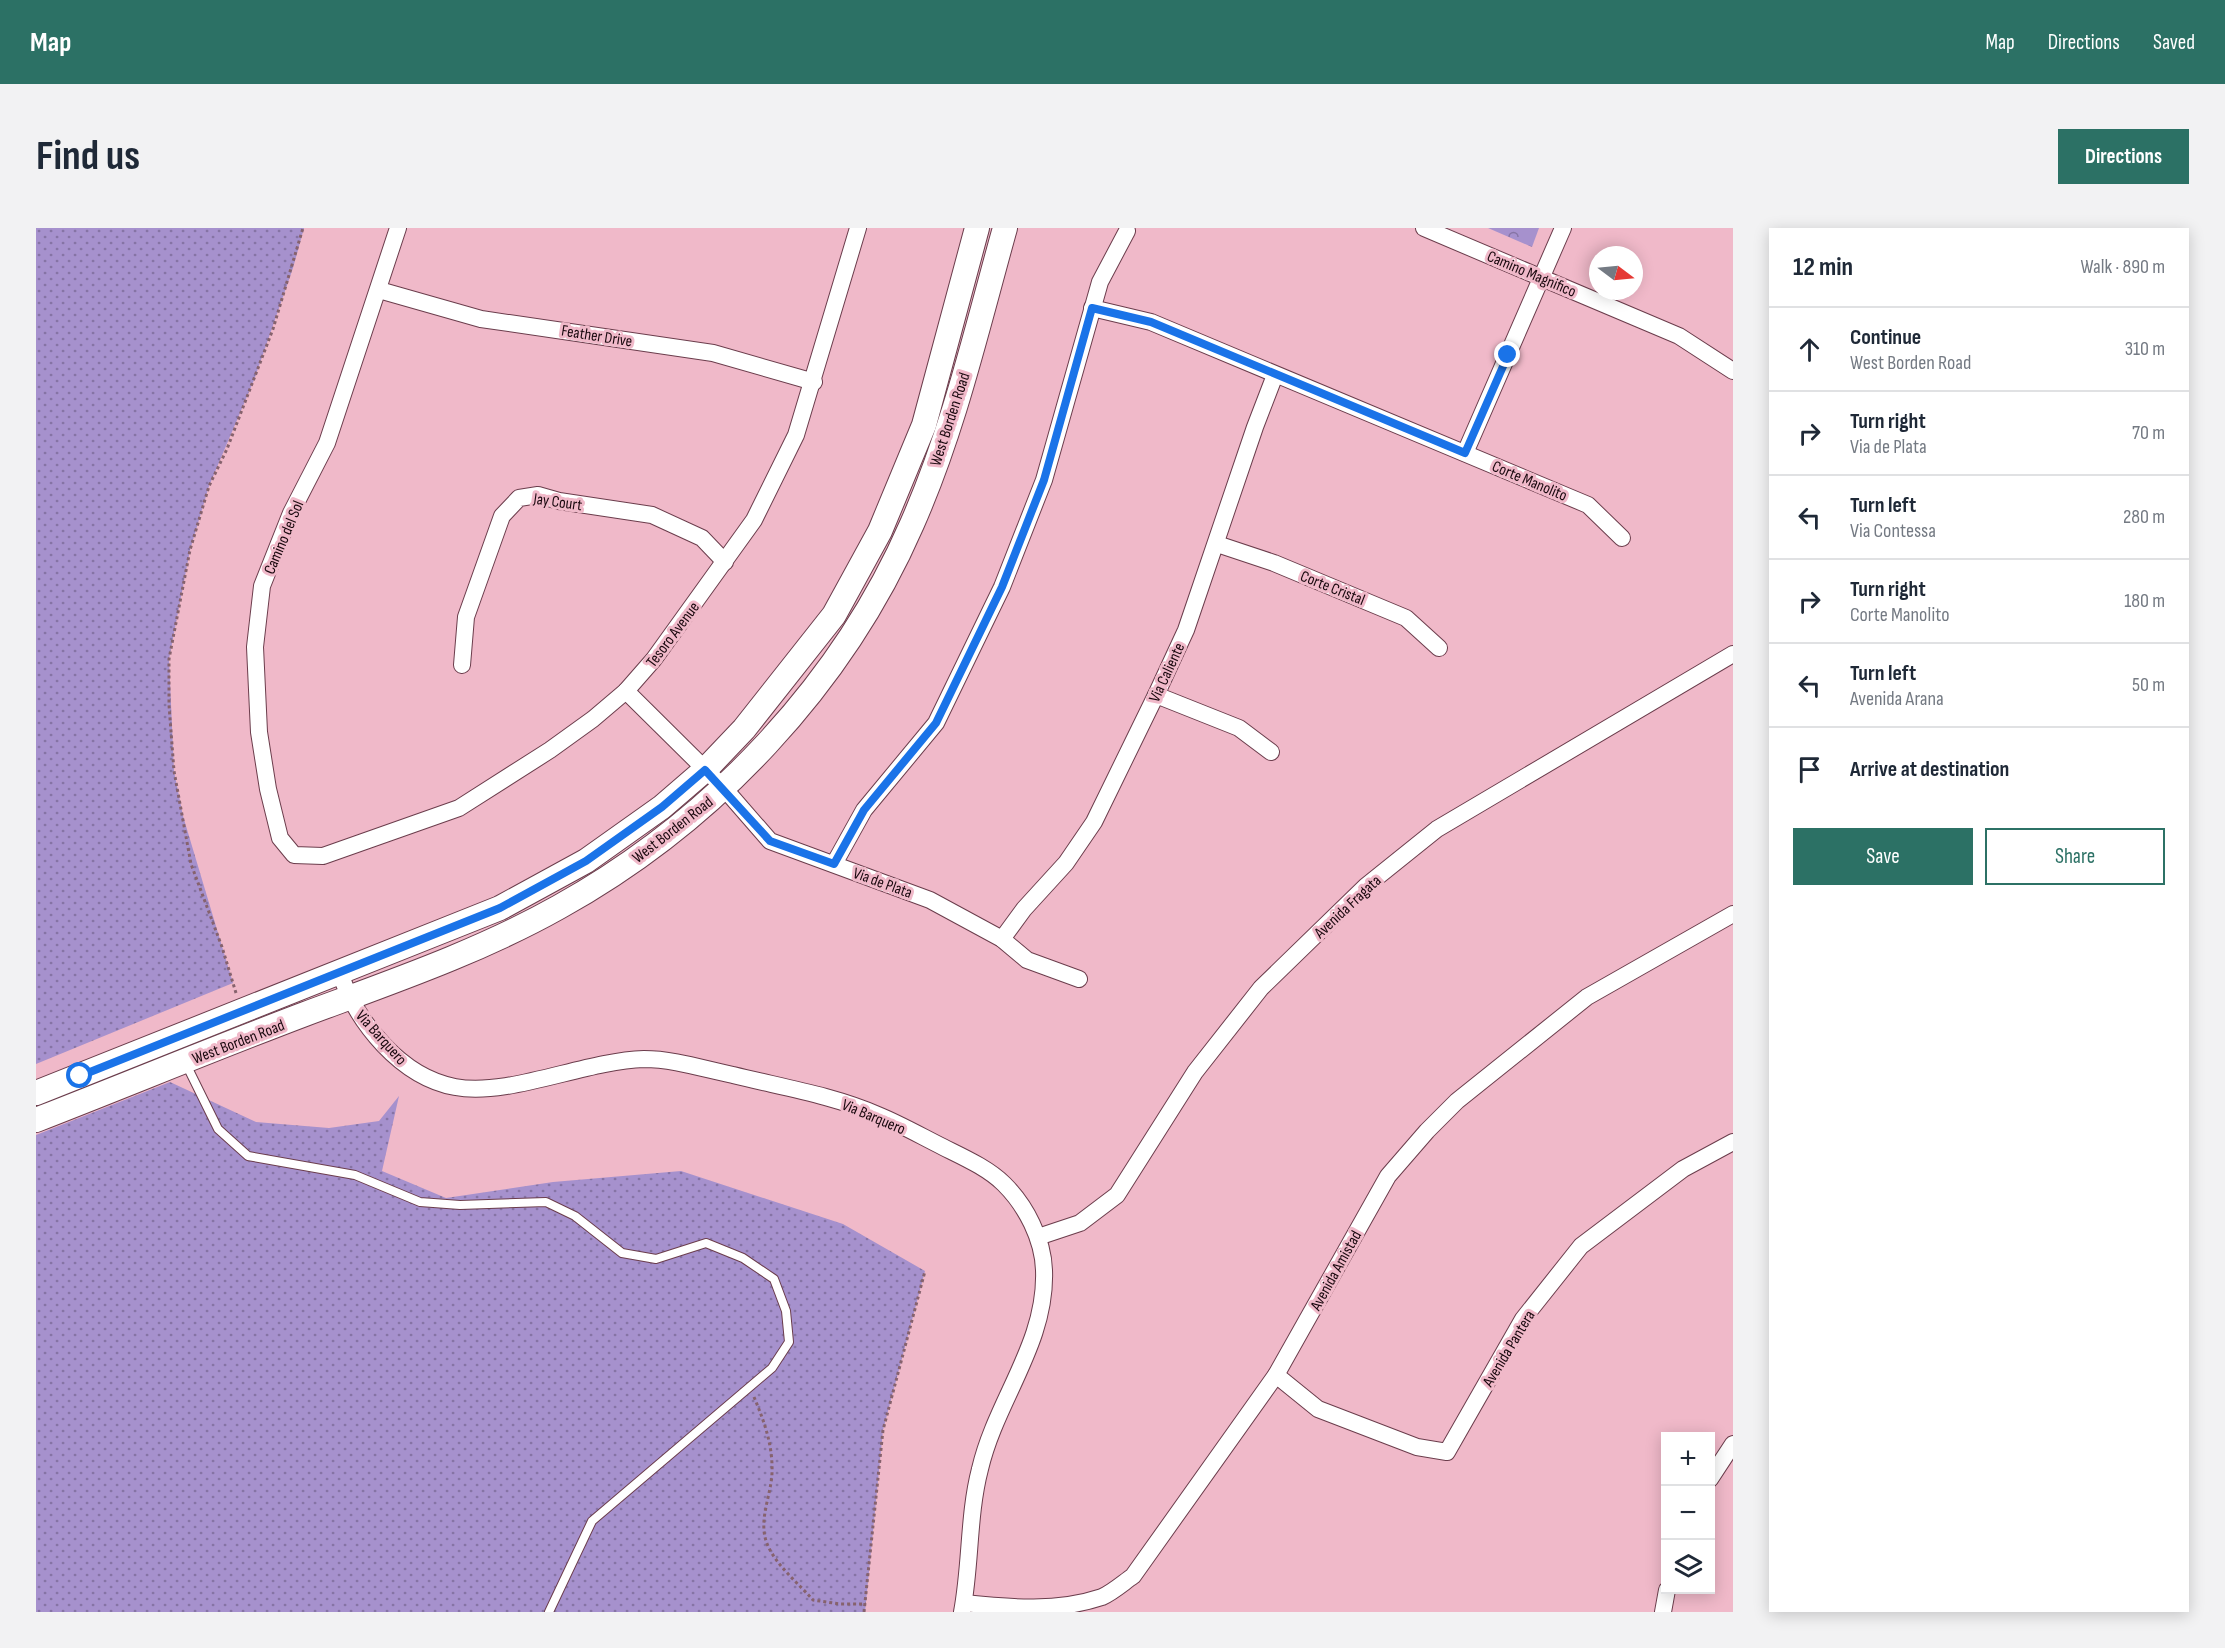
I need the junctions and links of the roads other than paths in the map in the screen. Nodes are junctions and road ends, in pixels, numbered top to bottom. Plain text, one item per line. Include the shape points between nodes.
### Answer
1 (398, 228) edge
2 (858, 228) edge
3 (977, 228) edge
4 (1005, 228) edge
5 (1424, 228) edge
6 (1563, 228) edge
7 (1127, 231) dead end
8 (1543, 277) junction
9 (379, 290) junction
10 (1092, 308) junction
11 (1733, 371) edge
12 (1275, 375) junction
13 (814, 382) junction
14 (1465, 453) junction
15 (1622, 538) dead end
16 (1217, 544) junction
17 (725, 562) junction
18 (1439, 648) dead end
19 (1733, 654) edge
20 (462, 665) dead end
21 (626, 691) junction
22 (1156, 695) junction
23 (1271, 752) dead end
24 (705, 770) junction
25 (723, 787) junction
26 (294, 855) joint
27 (834, 864) junction
28 (1733, 914) edge
29 (1002, 939) junction
30 (340, 973) junction
31 (1079, 979) dead end
32 (349, 998) junction
33 (185, 1061) junction
34 (36, 1093) edge
35 (36, 1120) edge
36 (1733, 1142) edge
37 (1038, 1237) junction
38 (1276, 1375) junction
39 (1733, 1444) edge
40 (1715, 1471) edge
41 (1665, 1594) edge
42 (963, 1608) edge
43 (549, 1612) edge
44 (1663, 1612) edge

1 - 9 street, Camino del Sol
2 - 13 street, Tesoro Avenue
3 - 24 main road, West Borden Road via 924,425 880,531 834,615 744,729
4 - 25 main road, West Borden Road via 950,424 907,535 871,606 824,674 761,750
5 - 8 street, Camino Magnifico
6 - 8 street
7 - 10 street via 1100,282
8 - 11 street, Camino Magnifico via 1679,336
8 - 14 street
9 - 13 street, Feather Drive via 481,319 713,353
9 - 26 street, Camino del Sol via 327,443 291,513 262,586 255,647 260,732 280,838
10 - 12 street, Corte Manolito via 1151,322
10 - 27 street via 1044,480 1002,587 936,723 864,810
12 - 14 street, Corte Manolito
12 - 16 street, Via Caliente
13 - 17 street, Tesoro Avenue via 796,435 770,488
14 - 15 street, Corte Manolito via 1588,505
16 - 18 street, Corte Cristal via 1274,563 1406,618
16 - 22 street, Via Caliente via 1186,630
17 - 20 street, Jay Court via 702,538 652,515 538,495 519,498 502,516 466,617
17 - 21 street, Tesoro Avenue
19 - 37 street, Avenida Fragata via 1437,829 1366,886 1261,988 1195,1072 1117,1195 1080,1223
21 - 24 street, Via de Plata
21 - 26 street, Tesoro Avenue via 550,750 459,808 323,856
22 - 23 street via 1239,728
22 - 29 street, Via Caliente via 1094,822 1066,863
24 - 25 street, Via de Plata
24 - 30 main road, West Borden Road via 662,807 586,861 500,908
25 - 27 street, Via de Plata via 770,841
25 - 32 main road, West Borden Road via 687,820 559,907 479,946
27 - 29 street, Via de Plata via 930,900
28 - 38 street, Avenida Amistad via 1587,997 1457,1101 1388,1176
29 - 31 street, Via de Plata via 1028,960
30 - 32 street, Via Barquero
30 - 34 main road, West Borden Road
32 - 33 main road, West Borden Road
32 - 37 street, Via Barquero via 380,1039 416,1073 454,1087 488,1089 612,1061 648,1059 831,1099 877,1114 971,1161 1003,1183
33 - 35 main road, West Borden Road
33 - 43 lane via 218,1129 248,1156 356,1175 420,1202 546,1202 575,1216 622,1253 656,1259 706,1243 743,1258 774,1279 786,1311 789,1342 772,1368 592,1521
36 - 38 street, Avenida Pantera via 1683,1169 1581,1246 1523,1319 1447,1452 1417,1447 1318,1409
37 - 42 street, Via Barquero via 1044,1268 1036,1335 999,1414 980,1469
38 - 42 street, Avenida Amistad via 1133,1576 1103,1597 1074,1607 1037,1612
39 - 40 street
41 - 44 street

